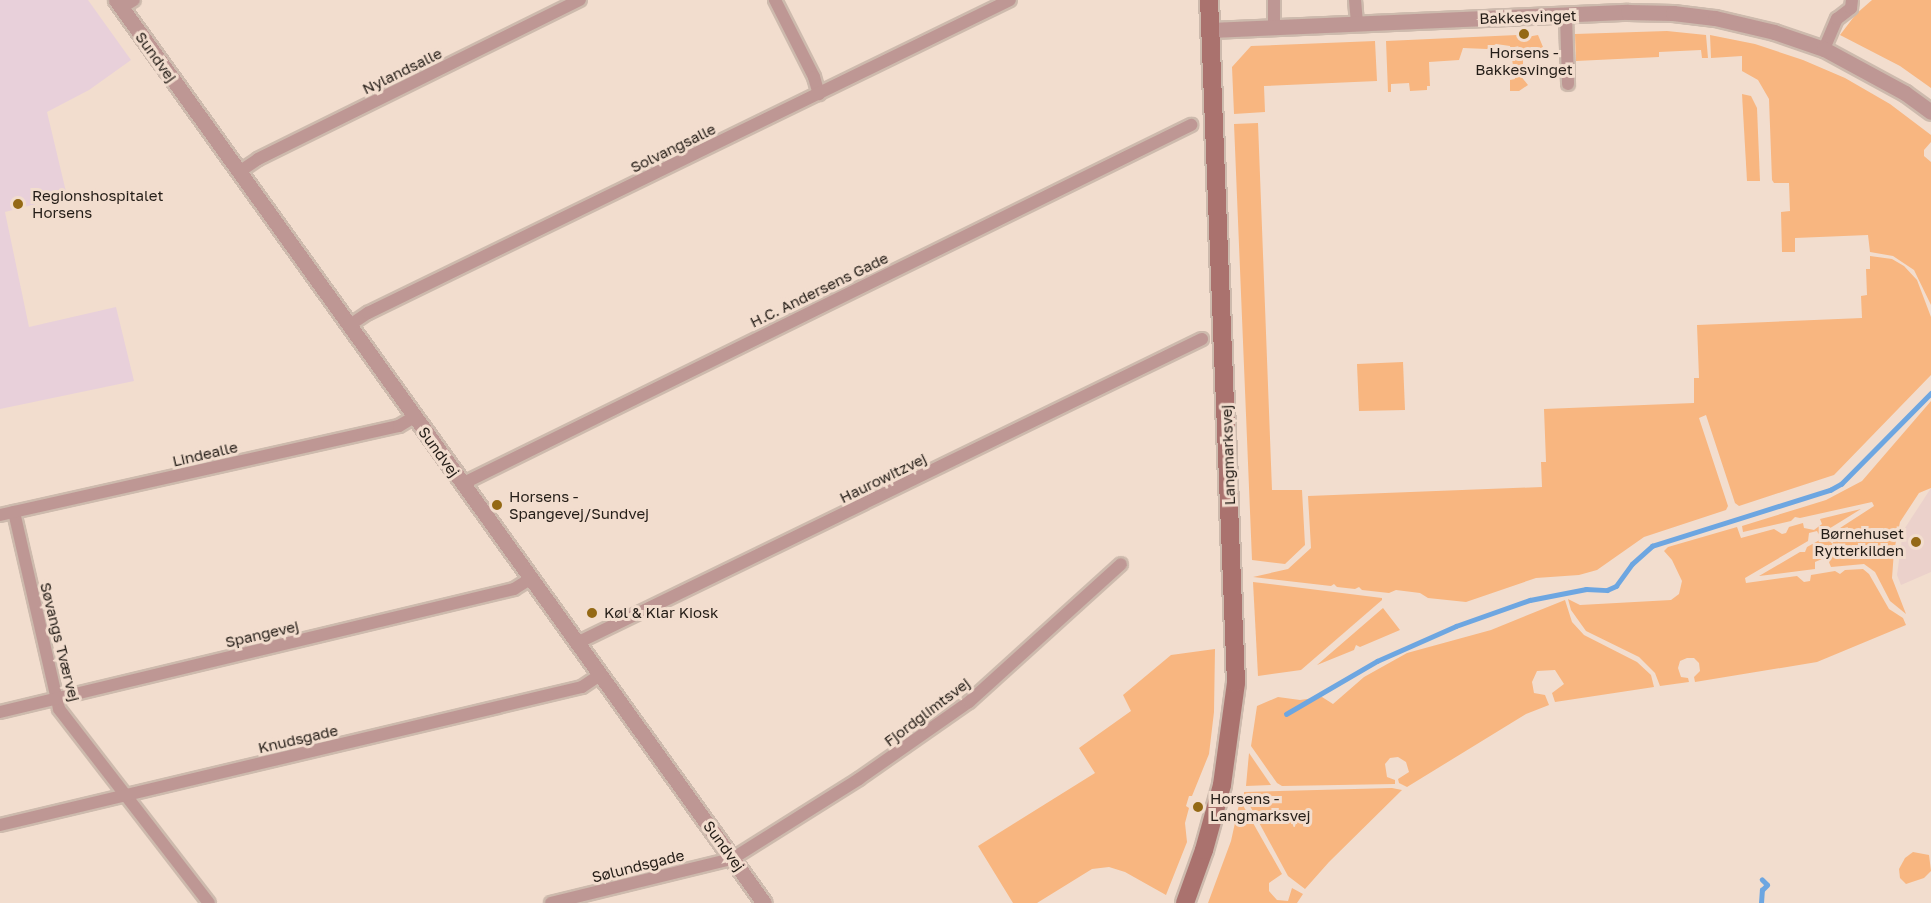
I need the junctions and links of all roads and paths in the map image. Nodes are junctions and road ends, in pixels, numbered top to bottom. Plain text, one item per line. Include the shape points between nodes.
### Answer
1 (580, 0) edge
2 (775, 0) edge
3 (1010, 0) edge
4 (1209, 0) edge
5 (1274, 0) edge
6 (1355, 0) edge
7 (1852, 0) edge
8 (124, 3) edge
9 (1566, 15) junction
10 (1357, 24) junction
11 (1274, 28) junction
12 (1211, 30) junction
13 (1824, 49) junction
14 (1568, 84) dead end
15 (819, 94) junction
16 (1931, 112) edge
17 (1191, 125) dead end
18 (239, 172) junction
19 (350, 325) junction
20 (1202, 339) dead end
21 (414, 417) junction
22 (462, 484) junction
23 (14, 512) junction
24 (0, 515) edge
25 (1121, 564) dead end
26 (530, 579) junction
27 (577, 643) junction
28 (600, 675) junction
29 (57, 699) junction
30 (0, 712) edge
31 (126, 795) junction
32 (0, 825) edge
33 (732, 859) junction
34 (209, 903) edge
35 (551, 903) edge
36 (764, 903) edge
37 (1185, 903) edge

1 - 18 street, Nylandsalle via 258,159
2 - 15 street
3 - 15 street, Solvangsalle
4 - 12 main road, Langmarksvej
5 - 11 street
6 - 10 street
7 - 13 street via 1851,8 1836,19
8 - 18 street, Sundvej
9 - 10 street, Bakkesvinget
9 - 13 street, Bakkesvinget via 1662,13 1715,18
9 - 14 street
10 - 11 street, Bakkesvinget
11 - 12 street, Bakkesvinget
12 - 37 main road, Langmarksvej via 1236,683 1222,785
13 - 16 street, Bakkesvinget via 1905,93
15 - 19 street, Solvangsalle
17 - 22 street, H.C. Andersens Gade
18 - 19 street, Sundvej
19 - 21 street, Sundvej
20 - 27 street, Haurowitzvej
21 - 22 street, Sundvej
21 - 23 street, Lindealle via 399,426
22 - 26 street, Sundvej
23 - 24 street, Lindealle
23 - 29 street, Søvangs Tværvej
25 - 33 street, Fjordglimtsvej via 969,702 859,779
26 - 27 street, Sundvej
26 - 29 street, Spangevej via 514,589
27 - 28 street, Sundvej
28 - 31 street, Knudsgade via 582,687
28 - 33 street, Sundvej
29 - 30 street, Spangevej
29 - 31 street, Søvangs Tværvej via 63,715
31 - 32 street, Knudsgade
31 - 34 street, Søvangs Tværvej
33 - 35 street, Sølundsgade
33 - 36 street, Sundvej

